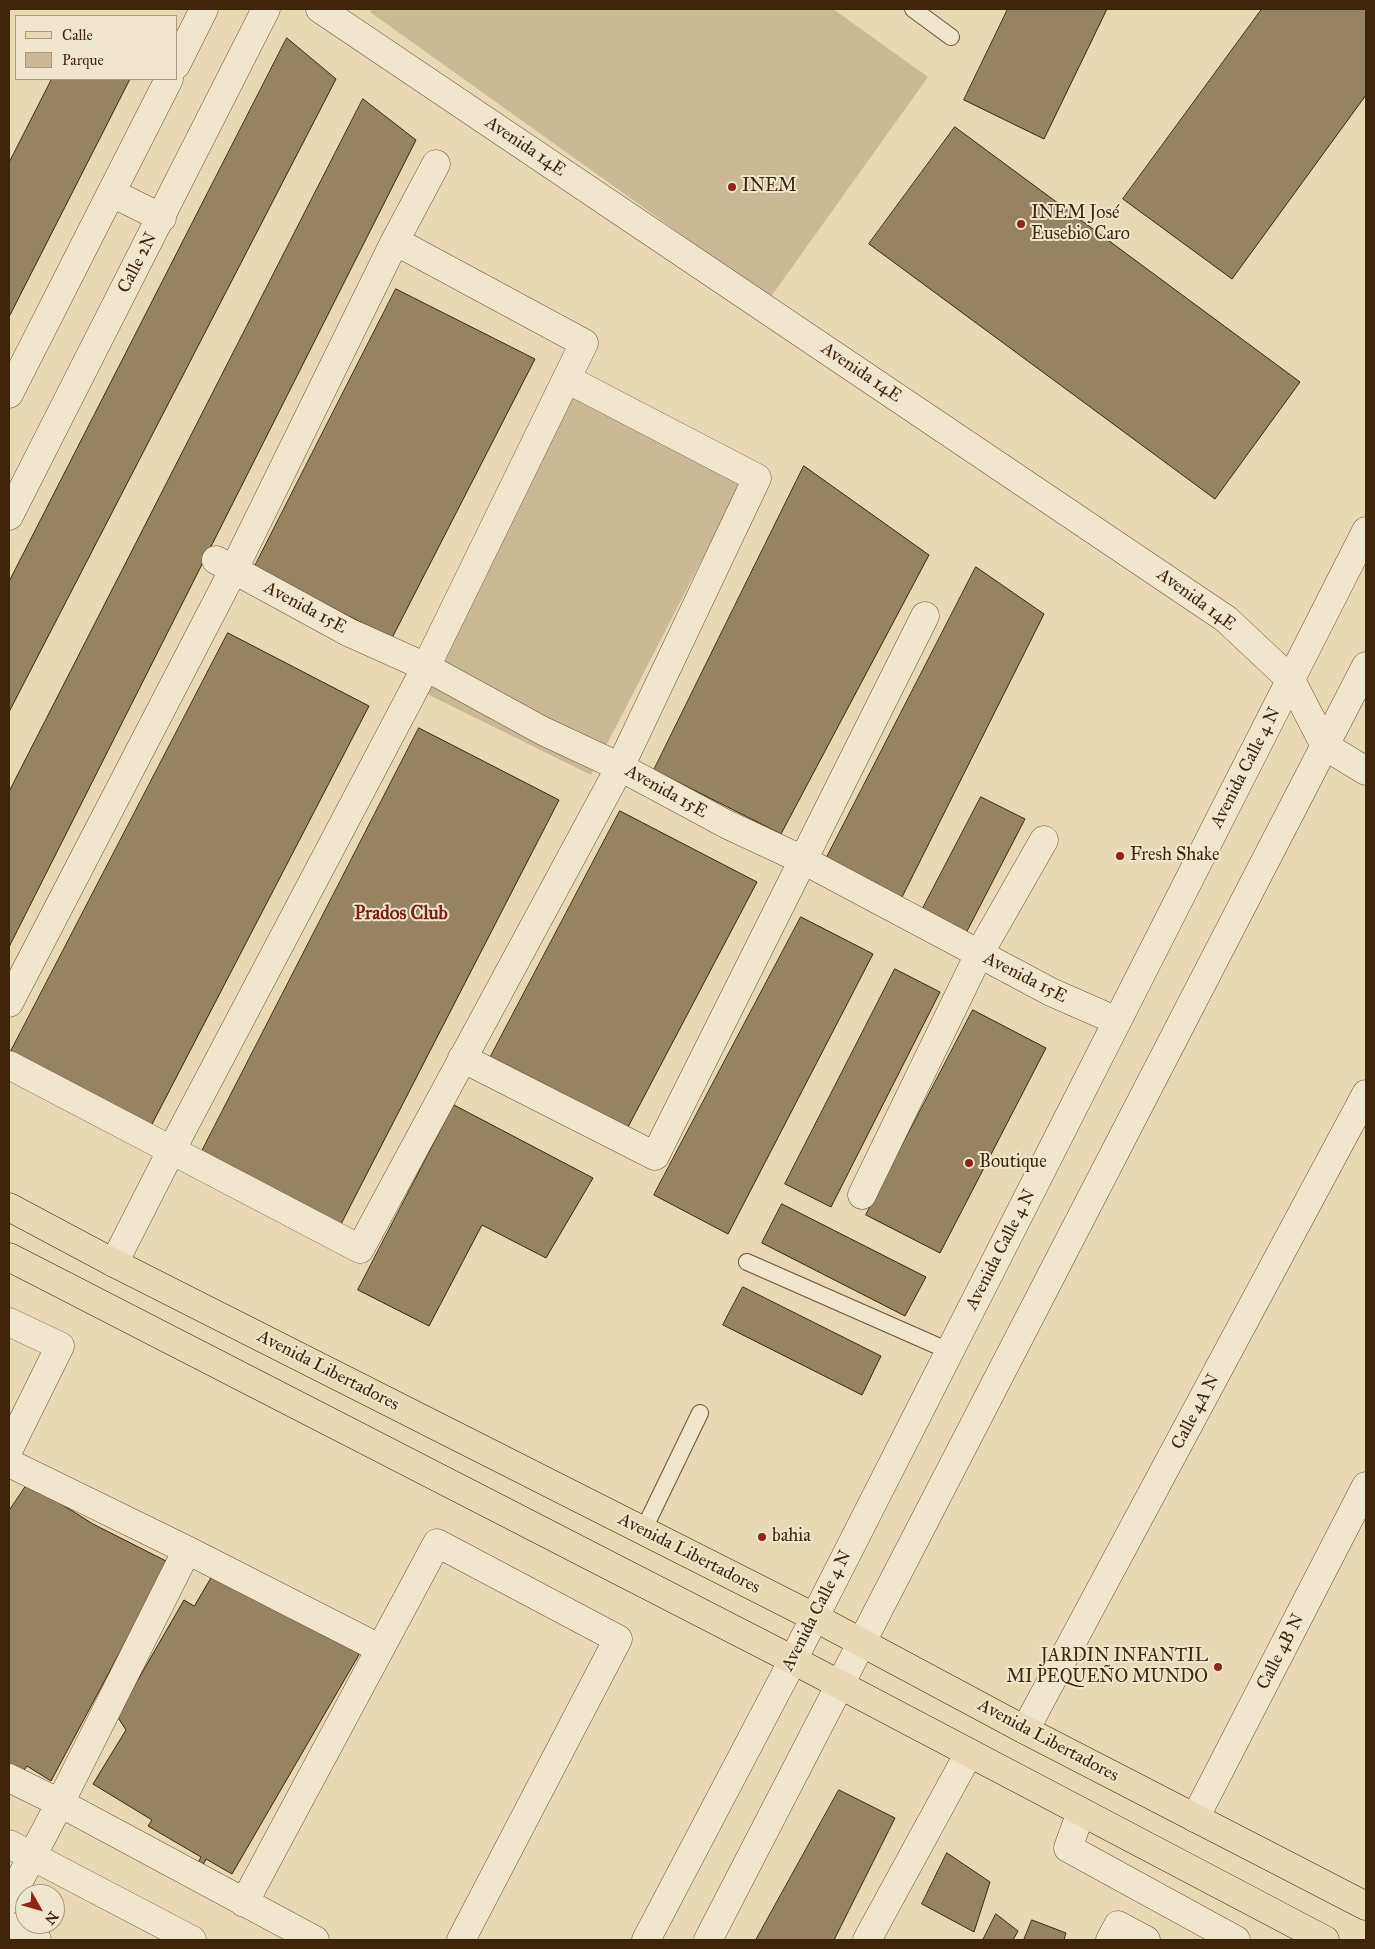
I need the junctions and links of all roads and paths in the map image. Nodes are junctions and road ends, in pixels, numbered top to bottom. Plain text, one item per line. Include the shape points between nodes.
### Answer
1 (204, 9) edge
2 (266, 9) edge
3 (320, 9) edge
4 (913, 9) edge
5 (951, 37) dead end
6 (178, 61) edge
7 (168, 80) edge
8 (436, 164) dead end
9 (112, 193) junction
10 (162, 218) junction
11 (395, 241) junction
12 (567, 379) junction
13 (9, 394) edge
14 (9, 516) edge
15 (1366, 531) edge
16 (225, 564) junction
17 (924, 616) dead end
18 (1366, 666) edge
19 (426, 667) junction
20 (1291, 680) junction
21 (1324, 746) junction
22 (620, 767) junction
23 (1366, 771) edge
24 (1044, 840) dead end
25 (803, 860) junction
26 (978, 954) junction
27 (9, 1003) edge
28 (1117, 1021) junction
29 (462, 1058) junction
30 (9, 1065) edge
31 (1366, 1094) edge
32 (171, 1151) junction
33 (862, 1195) dead end
34 (9, 1207) edge
35 (9, 1257) edge
36 (747, 1262) dead end
37 (114, 1263) junction
38 (9, 1322) edge
39 (950, 1351) junction
40 (700, 1413) dead end
41 (9, 1449) edge
42 (9, 1463) edge
43 (1366, 1486) edge
44 (644, 1531) junction
45 (187, 1550) junction
46 (814, 1617) junction
47 (862, 1642) junction
48 (379, 1648) junction
49 (793, 1660) junction
50 (840, 1685) junction
51 (1025, 1730) junction
52 (969, 1753) junction
53 (9, 1778) edge
54 (60, 1804) junction
55 (1081, 1812) junction
56 (1195, 1818) junction
57 (20, 1850) edge
58 (9, 1900) edge
59 (1365, 1903) edge
60 (244, 1904) junction
61 (9, 1926) edge
62 (1232, 1939) edge
63 (37, 1940) edge
64 (192, 1940) edge
65 (315, 1940) edge
66 (461, 1940) edge
67 (646, 1940) edge
68 (708, 1940) edge
69 (867, 1940) edge
70 (1110, 1940) edge
71 (1146, 1940) edge
72 (1325, 1940) edge

1 - 6 street
2 - 10 street, Calle 2N
3 - 20 street, Avenida 14E via 1226,619
4 - 5 lane
7 - 9 street
8 - 11 street
9 - 10 street
9 - 13 street
10 - 14 street, Calle 2N
11 - 12 street via 584,343
11 - 16 street
12 - 19 street
12 - 22 street via 758,478
15 - 20 street, Avenida Calle 4 N
16 - 19 street, Avenida 15E via 348,632
16 - 27 street
17 - 25 street
18 - 21 street
19 - 22 street, Avenida 15E via 543,731
19 - 32 street
20 - 21 street, Avenida 14E
20 - 28 street, Avenida Calle 4 N
21 - 23 street
21 - 47 street
22 - 25 street, Avenida 15E via 726,824
22 - 29 street
24 - 26 street
25 - 26 street, Avenida 15E
25 - 29 street via 655,1156
26 - 28 street, Avenida 15E via 1051,992
26 - 33 street
28 - 39 street, Avenida Calle 4 N
29 - 32 street via 360,1249
30 - 32 street
31 - 51 street, Calle 4A N
32 - 37 street
34 - 37 main road, Avenida Libertadores
35 - 49 main road
36 - 39 lane
37 - 44 main road, Avenida Libertadores
38 - 41 street via 60,1346
39 - 46 street, Avenida Calle 4 N
40 - 44 lane
42 - 45 street
43 - 56 street, Calle 4B N
44 - 46 main road, Avenida Libertadores
45 - 48 street
45 - 54 street
46 - 47 main road, Avenida Libertadores
46 - 49 street, Avenida Calle 4 N
47 - 50 street
47 - 51 main road, Avenida Libertadores
48 - 60 street
48 - 66 street via 437,1543 618,1639
49 - 50 main road
49 - 67 street, Avenida Calle 4 N
50 - 52 main road
50 - 68 street
51 - 56 main road, Avenida Libertadores
52 - 55 main road
52 - 69 street
53 - 54 street
54 - 57 street
54 - 60 street
55 - 62 street via 1068,1848
55 - 72 main road
56 - 59 main road, Avenida Libertadores
57 - 58 street
57 - 64 street
60 - 65 street
61 - 63 street
70 - 71 street via 1118,1925

